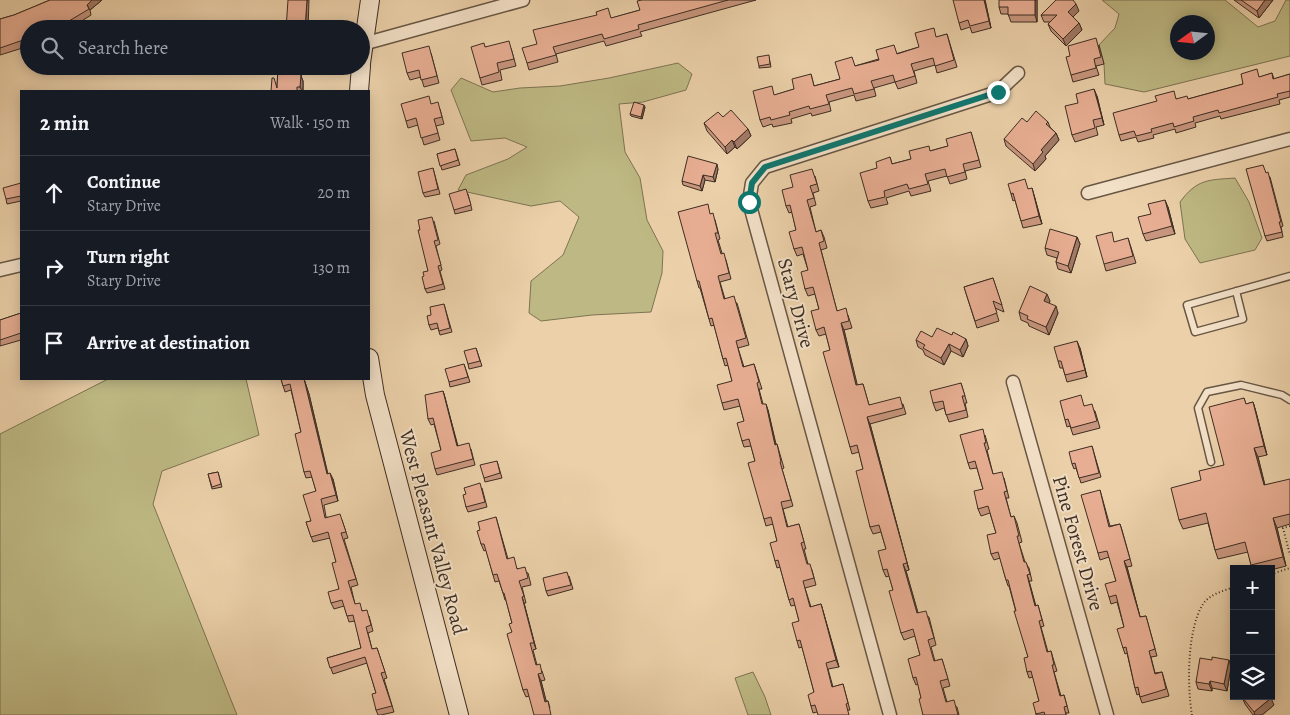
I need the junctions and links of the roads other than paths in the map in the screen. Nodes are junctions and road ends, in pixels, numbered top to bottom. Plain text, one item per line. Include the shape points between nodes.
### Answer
1 (370, 0) edge
2 (523, 0) edge
3 (367, 20) edge
4 (370, 42) edge
5 (1018, 73) dead end
6 (360, 75) edge
7 (359, 90) edge
8 (1290, 139) edge
9 (1088, 193) dead end
10 (20, 265) edge
11 (0, 270) edge
12 (1290, 276) edge
13 (1236, 291) junction
14 (370, 364) edge
15 (1013, 382) dead end
16 (1290, 400) edge
17 (1211, 462) dead end
18 (459, 715) edge
19 (890, 715) edge
20 (1107, 715) edge

1 - 3 main road
2 - 4 street
5 - 19 street, Stary Drive via 998,92 765,167 752,183 749,202
6 - 7 main road
8 - 9 street
10 - 11 street
12 - 13 lane
13 - 13 lane via 1187,305 1195,332 1243,319
14 - 18 main road, West Pleasant Valley Road via 375,395
15 - 20 street, Pine Forest Drive
16 - 17 lane via 1241,384 1207,392 1198,408

